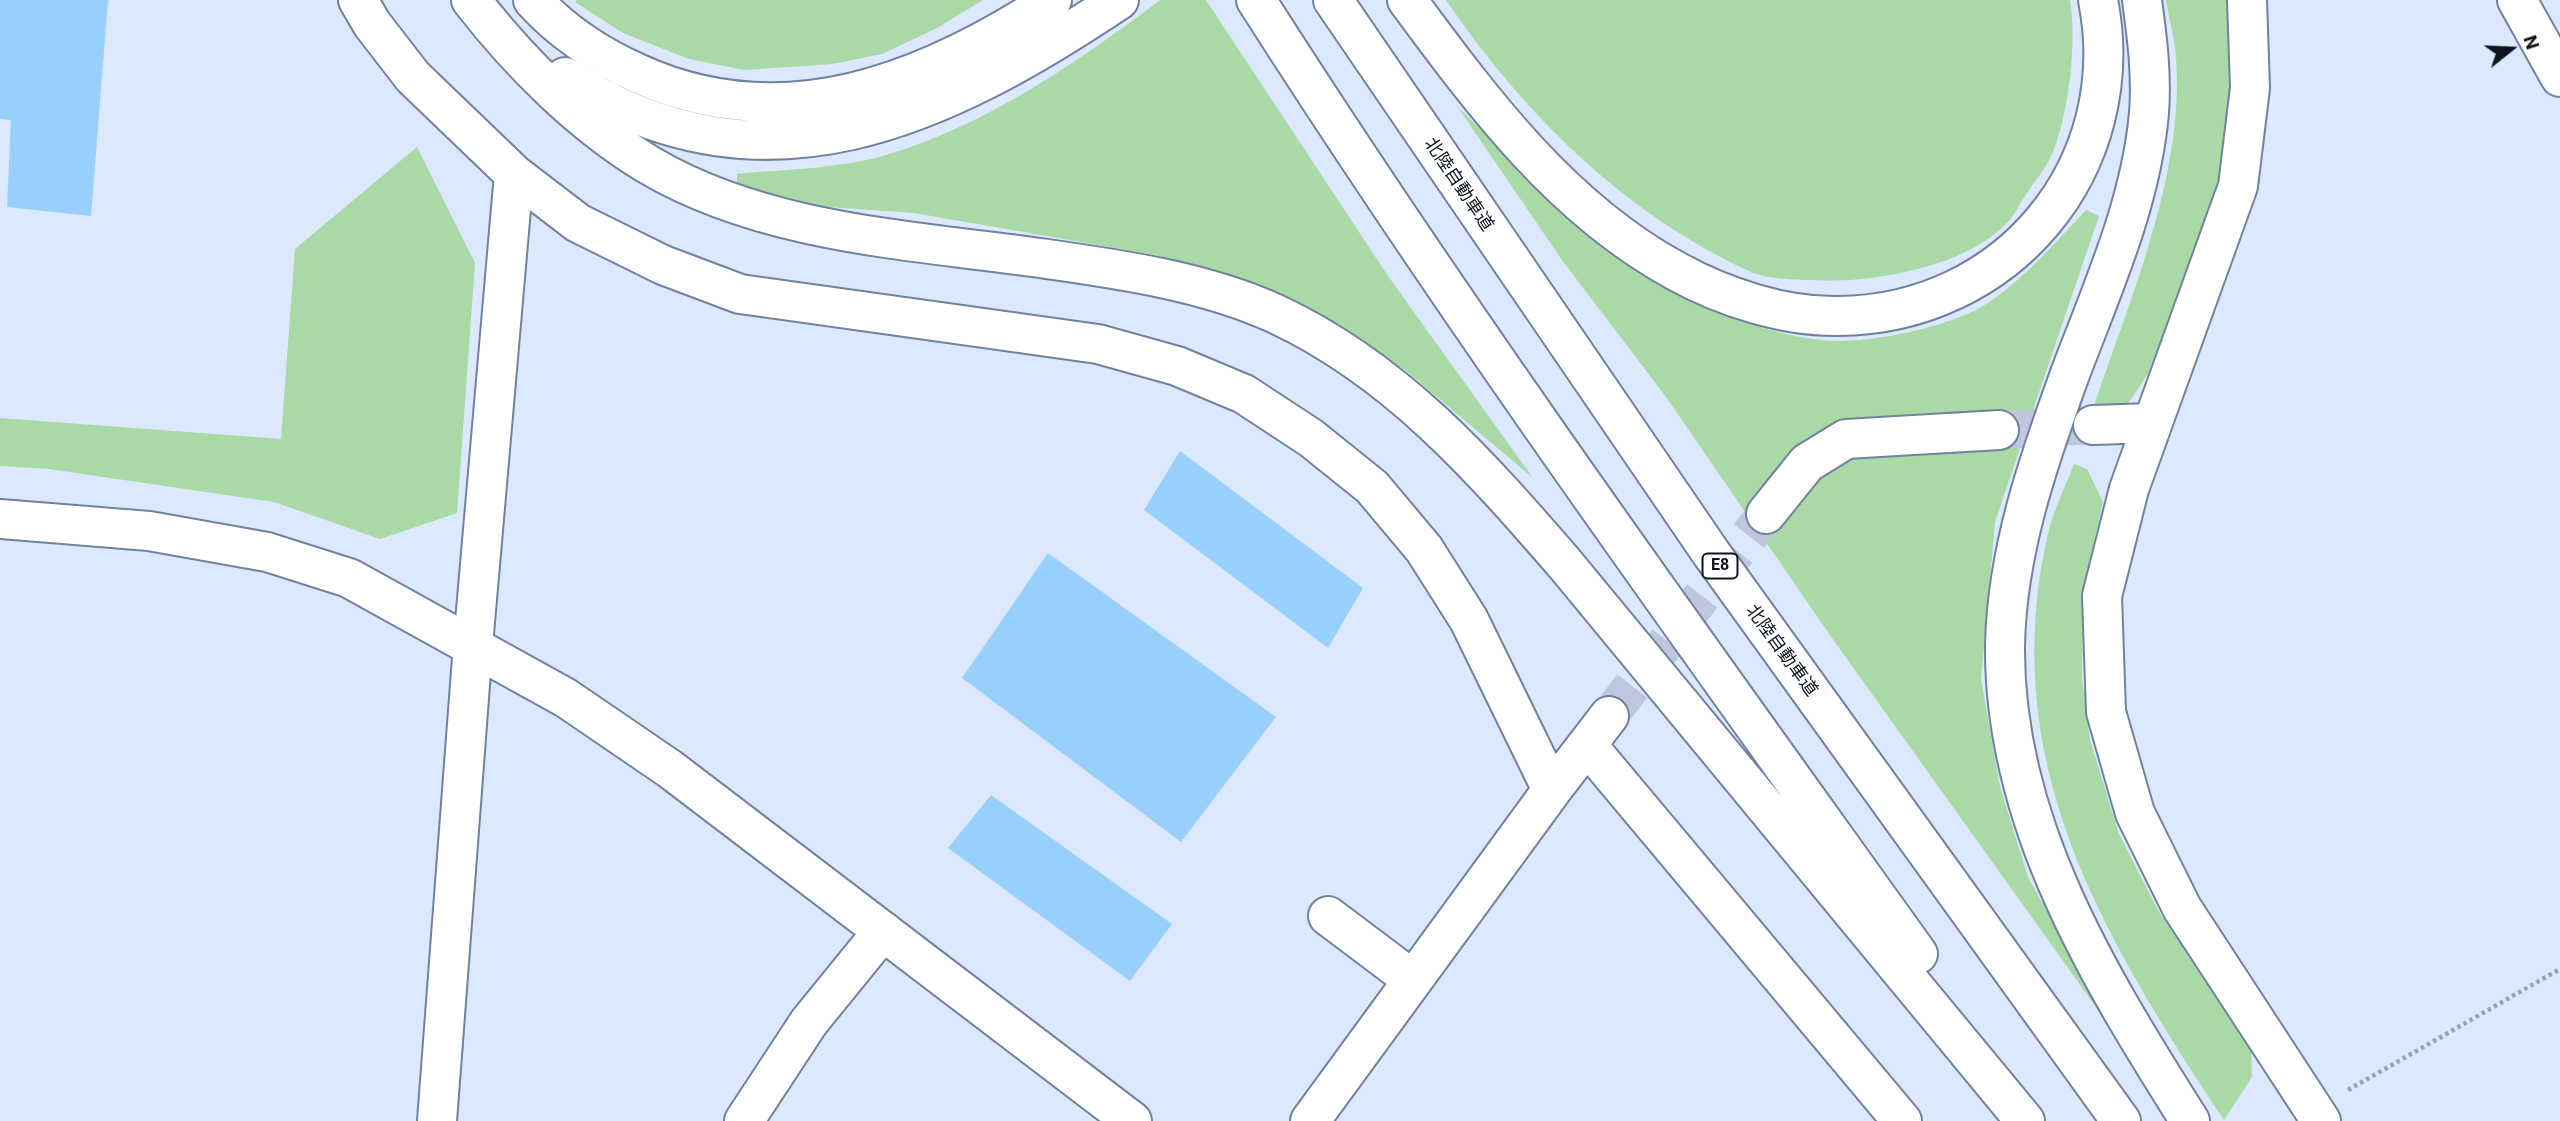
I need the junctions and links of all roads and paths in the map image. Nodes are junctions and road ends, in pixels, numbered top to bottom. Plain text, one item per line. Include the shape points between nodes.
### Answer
1 (359, 0) edge
2 (533, 0) edge
3 (1052, 0) edge
4 (1119, 0) edge
5 (1256, 0) edge
6 (1333, 0) edge
7 (1407, 0) edge
8 (2098, 0) edge
9 (2142, 0) edge
10 (2247, 0) edge
11 (2517, 0) edge
12 (476, 6) edge
13 (2560, 77) edge
14 (514, 174) junction
15 (2152, 424) junction
16 (2093, 425) tunnel mouth
17 (1998, 430) tunnel mouth
18 (1766, 514) tunnel mouth
19 (0, 519) edge
20 (473, 645) junction
21 (1552, 790) junction
22 (1328, 916) dead end
23 (883, 931) junction
24 (2560, 969) edge
25 (1413, 980) junction
26 (2307, 1117) edge
27 (438, 1121) edge
28 (744, 1121) edge
29 (1132, 1121) edge
30 (1310, 1121) edge
31 (1902, 1121) edge
32 (2025, 1121) edge
33 (2038, 1121) edge
34 (2121, 1121) edge
35 (2190, 1121) edge

1 - 14 main road via 413,78
2 - 3 main road via 576,38 618,65 676,89 758,102 803,102 900,79 983,42
4 - 12 main road via 1017,64 922,110 875,126 789,140 683,131 626,112 528,52
5 - 33 main road via 1660,594
6 - 34 main road, 北陸自動車道 / E8 via 1711,553
7 - 8 main road via 1538,163 1628,242 1677,272 1728,295 1785,310 1837,316 1893,310 1941,295 1987,272 2025,244 2054,210 2078,170 2095,122 2104,71
9 - 35 main road via 2149,98 2141,169 2127,224 2037,465 2010,588 2006,667 2016,759 2052,873 2077,929
10 - 15 main road via 2250,88 2238,186
11 - 13 main road
12 - 32 main road via 560,96 604,133 650,165 700,189 813,224 1091,265 1218,294 1275,314 1337,347 1394,386 1473,460 1556,554
14 - 20 main road
14 - 21 main road via 578,223 663,265 740,294 1098,344 1177,366 1244,394 1372,486 1424,549 1469,620
15 - 16 main road
15 - 26 main road via 2129,489 2102,596 2106,712 2135,813 2182,908
17 - 18 main road via 1846,439 1807,463
19 - 20 main road via 149,531 267,552 349,578
20 - 23 main road via 566,698 670,769
20 - 27 main road
21 - 25 main road
21 - 31 main road via 1598,730
22 - 25 main road
23 - 28 main road via 809,1022
23 - 29 main road
24 - 26 path
25 - 30 main road

